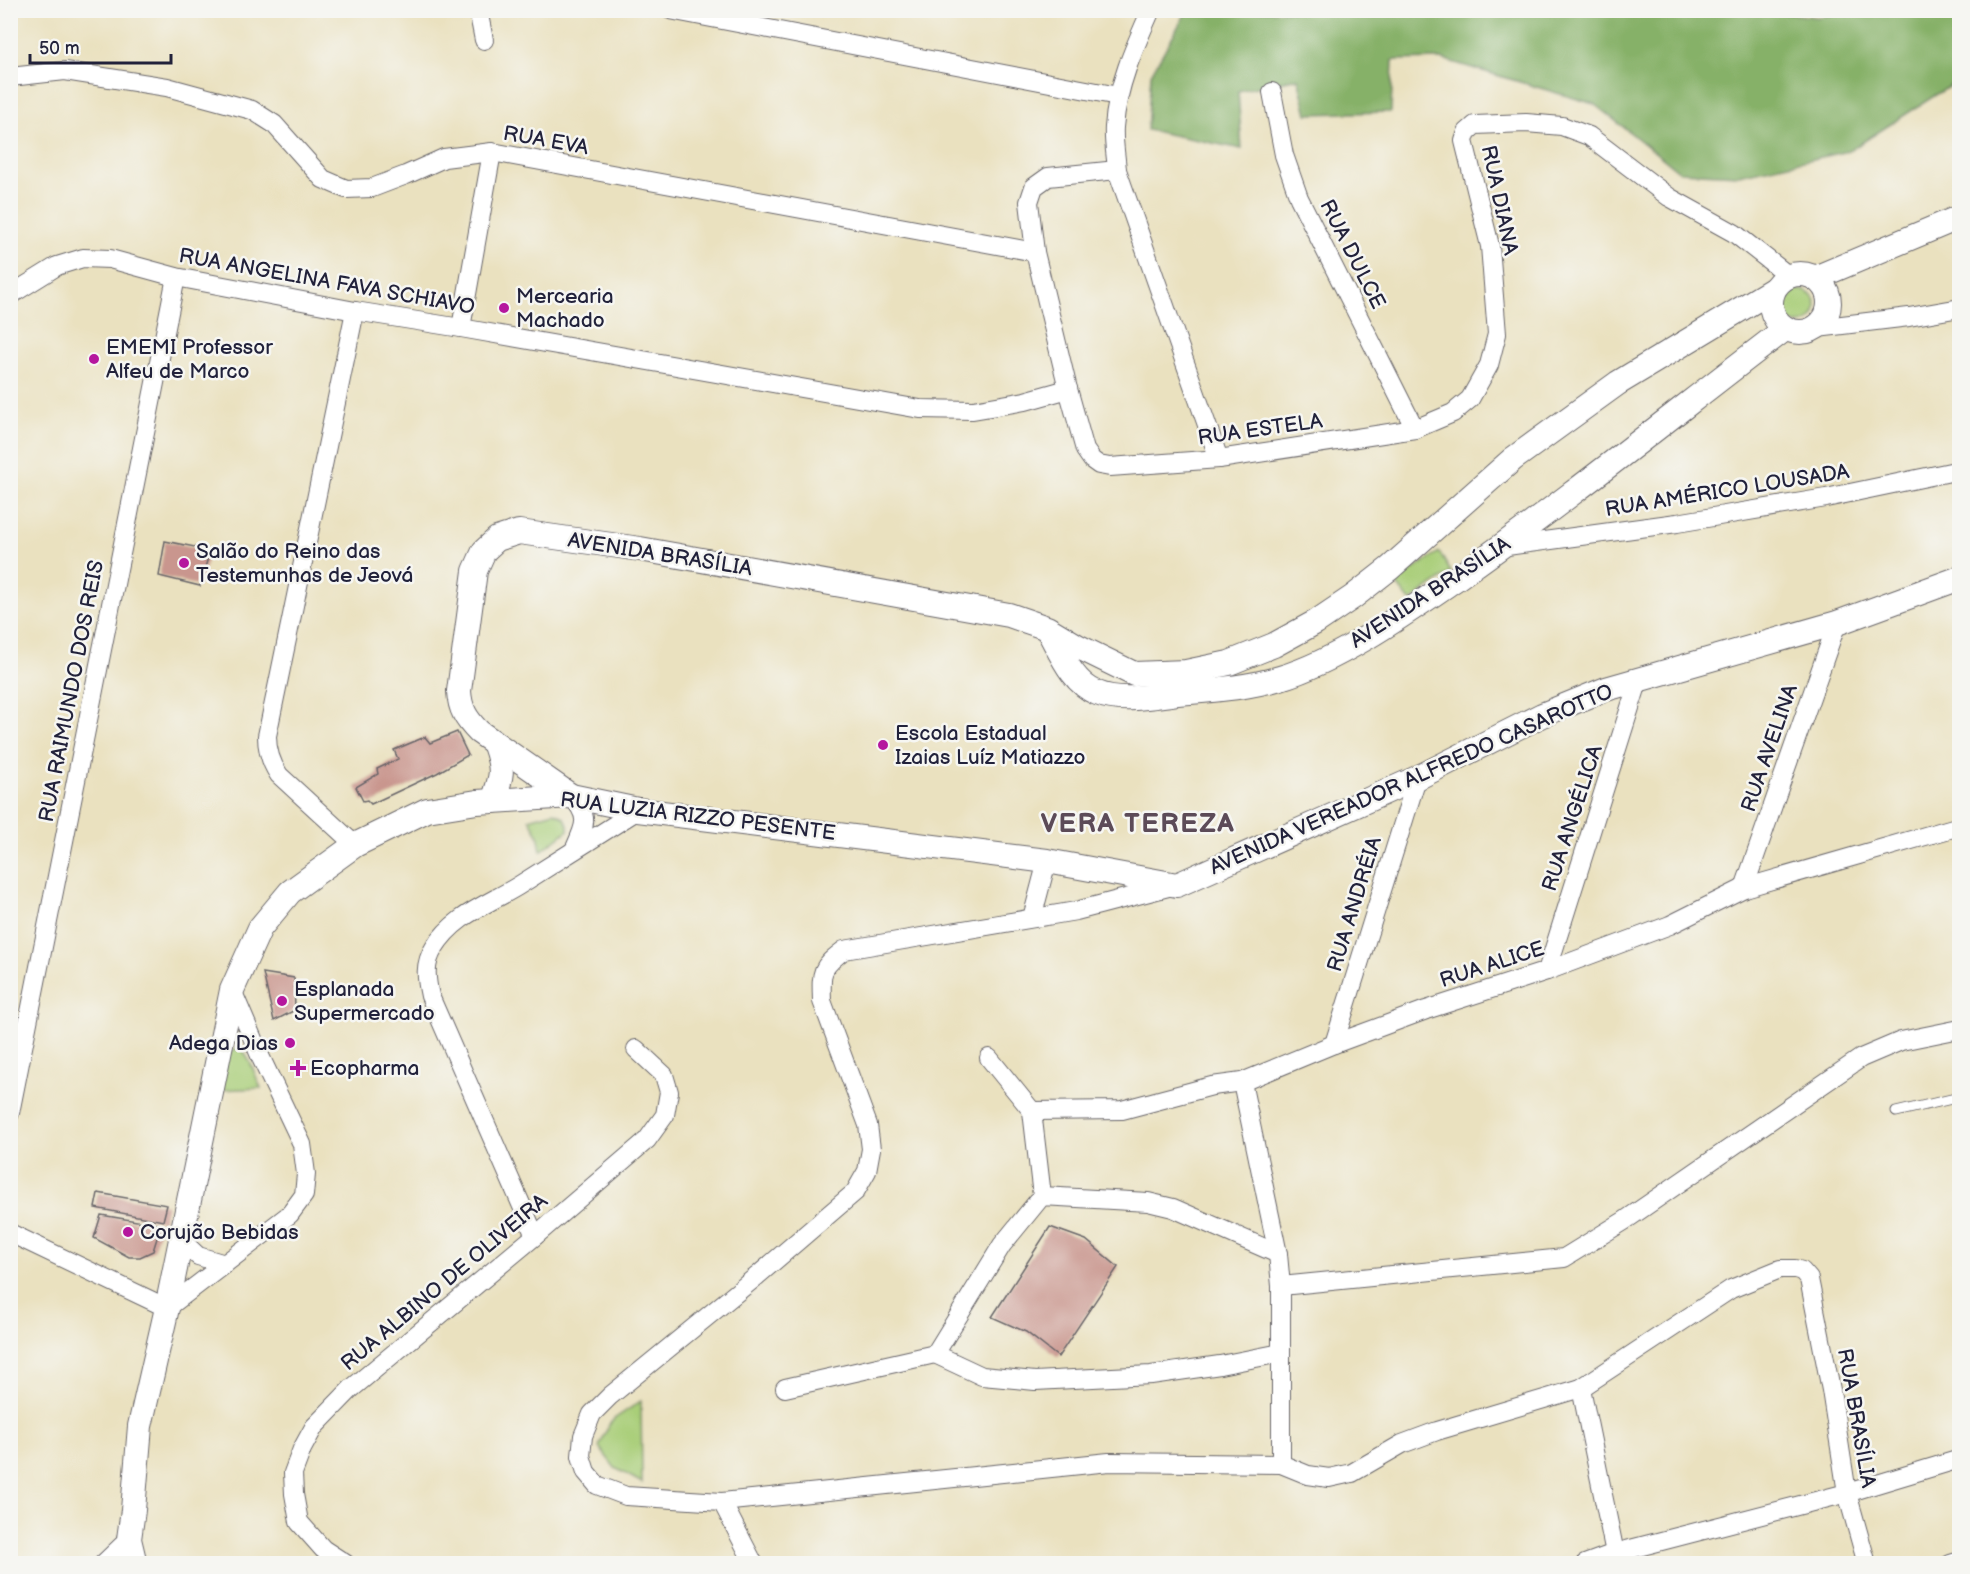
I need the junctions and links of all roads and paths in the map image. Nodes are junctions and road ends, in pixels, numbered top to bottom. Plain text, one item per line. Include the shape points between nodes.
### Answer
1 (478, 10) edge
2 (670, 10) edge
3 (1151, 10) edge
4 (484, 40) dead end
5 (10, 77) edge
6 (1272, 92) dead end
7 (1118, 96) junction
8 (492, 152) junction
9 (1117, 170) junction
10 (1959, 217) edge
11 (1035, 252) junction
12 (176, 277) junction
13 (1815, 278) junction
14 (1782, 283) junction
15 (12, 294) edge
16 (1959, 308) edge
17 (355, 311) junction
18 (461, 328) junction
19 (1785, 328) junction
20 (1816, 328) junction
21 (1068, 390) junction
22 (1416, 429) junction
23 (1219, 459) junction
24 (1959, 470) edge
25 (1500, 548) junction
26 (1959, 578) edge
27 (1837, 623) junction
28 (1047, 628) junction
29 (1639, 679) junction
30 (1136, 686) junction
31 (495, 745) junction
32 (1417, 778) junction
33 (571, 796) junction
34 (494, 801) junction
35 (638, 810) junction
36 (1958, 822) edge
37 (355, 845) junction
38 (574, 850) junction
39 (1047, 861) junction
40 (1177, 885) junction
41 (1744, 888) junction
42 (1032, 918) junction
43 (1547, 971) junction
44 (232, 990) junction
45 (1959, 1029) edge
46 (1334, 1044) junction
47 (636, 1049) dead end
48 (989, 1058) dead end
49 (1242, 1082) junction
50 (1959, 1097) edge
51 (1032, 1112) junction
52 (1896, 1112) dead end
53 (10, 1113) edge
54 (1042, 1196) junction
55 (10, 1233) edge
56 (535, 1236) junction
57 (181, 1240) junction
58 (1278, 1254) junction
59 (225, 1264) junction
60 (1281, 1286) junction
61 (167, 1308) junction
62 (1281, 1353) junction
63 (935, 1354) junction
64 (785, 1388) dead end
65 (1581, 1388) junction
66 (1959, 1460) edge
67 (1281, 1464) junction
68 (1846, 1493) junction
69 (722, 1502) junction
70 (129, 1539) junction
71 (1616, 1558) edge
72 (1959, 1561) edge
73 (103, 1563) edge
74 (135, 1563) edge
75 (346, 1563) edge
76 (754, 1563) edge
77 (1585, 1563) edge
78 (1867, 1563) edge
79 (1950, 1563) edge

1 - 4 street
2 - 7 street
3 - 7 street
5 - 8 street, RUA EVA via 65,71 166,87 252,110 274,124 323,179 346,189 372,188 444,158
6 - 22 street, RUA DULCE via 1284,155 1299,198
7 - 9 street via 1114,130
8 - 11 street, RUA EVA
8 - 18 street
9 - 11 street via 1048,177 1034,187 1029,202
9 - 23 street
10 - 13 street
11 - 21 street
12 - 15 street, RUA ANGELINA FAVA SCHIAVO via 110,259 83,258 57,266
12 - 17 street, RUA ANGELINA FAVA SCHIAVO
12 - 53 street, RUA RAIMUNDO DOS REIS
13 - 14 street via 1798,274
13 - 20 street via 1823,284 1830,302 1829,312
14 - 19 street via 1771,307
14 - 22 street, RUA DIANA via 1734,234 1669,197 1588,136 1562,126 1475,125 1464,141 1490,246 1497,334 1489,365 1470,399 1453,413
14 - 30 street, AVENIDA BRASÍLIA via 1618,383 1513,459 1390,568 1316,622 1229,663
16 - 20 street
17 - 18 street, RUA ANGELINA FAVA SCHIAVO
17 - 37 street via 267,736 267,747 279,775
18 - 21 street, RUA ANGELINA FAVA SCHIAVO via 920,409 973,410
19 - 20 street via 1795,332
19 - 25 street, AVENIDA BRASÍLIA
21 - 23 street, RUA ESTELA via 1085,450 1099,465
22 - 23 street, RUA ESTELA
24 - 25 street, RUA AMÉRICO LOUSADA via 1826,498
25 - 30 street, AVENIDA BRASÍLIA via 1407,612 1312,666 1282,678 1249,686
26 - 27 street, AVENIDA VEREADOR ALFREDO CASAROTTO
27 - 29 street, AVENIDA VEREADOR ALFREDO CASAROTTO
27 - 41 street, RUA AVELINA
28 - 30 street, AVENIDA BRASÍLIA
28 - 30 street, AVENIDA BRASÍLIA via 1080,681 1096,693 1115,698
28 - 31 street, AVENIDA BRASÍLIA via 1009,615 640,549 519,532 497,539 484,551 475,571 459,691 467,719
29 - 32 street, AVENIDA VEREADOR ALFREDO CASAROTTO via 1576,700
29 - 43 street, RUA ANGÉLICA
31 - 33 street, AVENIDA BRASÍLIA
31 - 34 street via 502,775
32 - 40 street, AVENIDA VEREADOR ALFREDO CASAROTTO
32 - 46 street, RUA ANDRÉIA
33 - 34 street, RUA LUZIA RIZZO PESENTE
33 - 35 street, RUA LUZIA RIZZO PESENTE
33 - 38 street via 579,804 586,825
34 - 37 street, RUA LUZIA RIZZO PESENTE via 426,810
35 - 38 street
35 - 39 street, RUA LUZIA RIZZO PESENTE
36 - 41 street, RUA ALICE
37 - 44 street, RUA LUZIA RIZZO PESENTE via 290,892 260,928
38 - 56 street via 449,928 433,950 425,973 430,996
39 - 40 street, RUA LUZIA RIZZO PESENTE
39 - 42 street
40 - 42 street, AVENIDA VEREADOR ALFREDO CASAROTTO via 1077,911
41 - 43 street, RUA ALICE via 1671,925
42 - 69 street, AVENIDA VEREADOR ALFREDO CASAROTTO via 844,950 828,962 821,979 822,1001 868,1125 871,1149 867,1171 855,1192 610,1396 592,1414 582,1436 581,1456 586,1472 597,1485 626,1496
43 - 46 street, RUA ALICE
44 - 57 street, RUA LUZIA RIZZO PESENTE
44 - 59 street via 302,1144 306,1174 304,1195 290,1214
45 - 60 street via 1901,1041 1861,1058 1564,1258
46 - 49 street, RUA ALICE
47 - 56 street, RUA ALBINO DE OLIVEIRA via 664,1075 669,1092 665,1115 647,1140
48 - 51 street
49 - 51 street, RUA ALICE via 1122,1110
49 - 58 street
50 - 52 lane
51 - 54 street
54 - 58 street via 1148,1202 1173,1208
54 - 63 street via 1002,1245
55 - 61 street
56 - 75 street, RUA ALBINO DE OLIVEIRA via 351,1389 314,1427 293,1473 299,1522 323,1549
57 - 59 street via 198,1256
57 - 61 street, RUA LUZIA RIZZO PESENTE
58 - 60 street
59 - 61 street
60 - 62 street
61 - 70 street, RUA LUZIA RIZZO PESENTE via 140,1426
62 - 63 street via 1151,1375 1035,1381 982,1376
62 - 67 street
63 - 64 street
65 - 67 street via 1437,1431 1402,1444 1352,1473 1329,1478
65 - 68 street, RUA BRASÍLIA via 1731,1289 1780,1269 1802,1271 1809,1279
65 - 71 street
66 - 68 street
67 - 69 street, AVENIDA VEREADOR ALFREDO CASAROTTO via 1109,1462
68 - 71 street
68 - 78 street, RUA BRASÍLIA
69 - 76 street
70 - 73 street
70 - 74 street, RUA LUZIA RIZZO PESENTE
71 - 77 street
72 - 79 street

